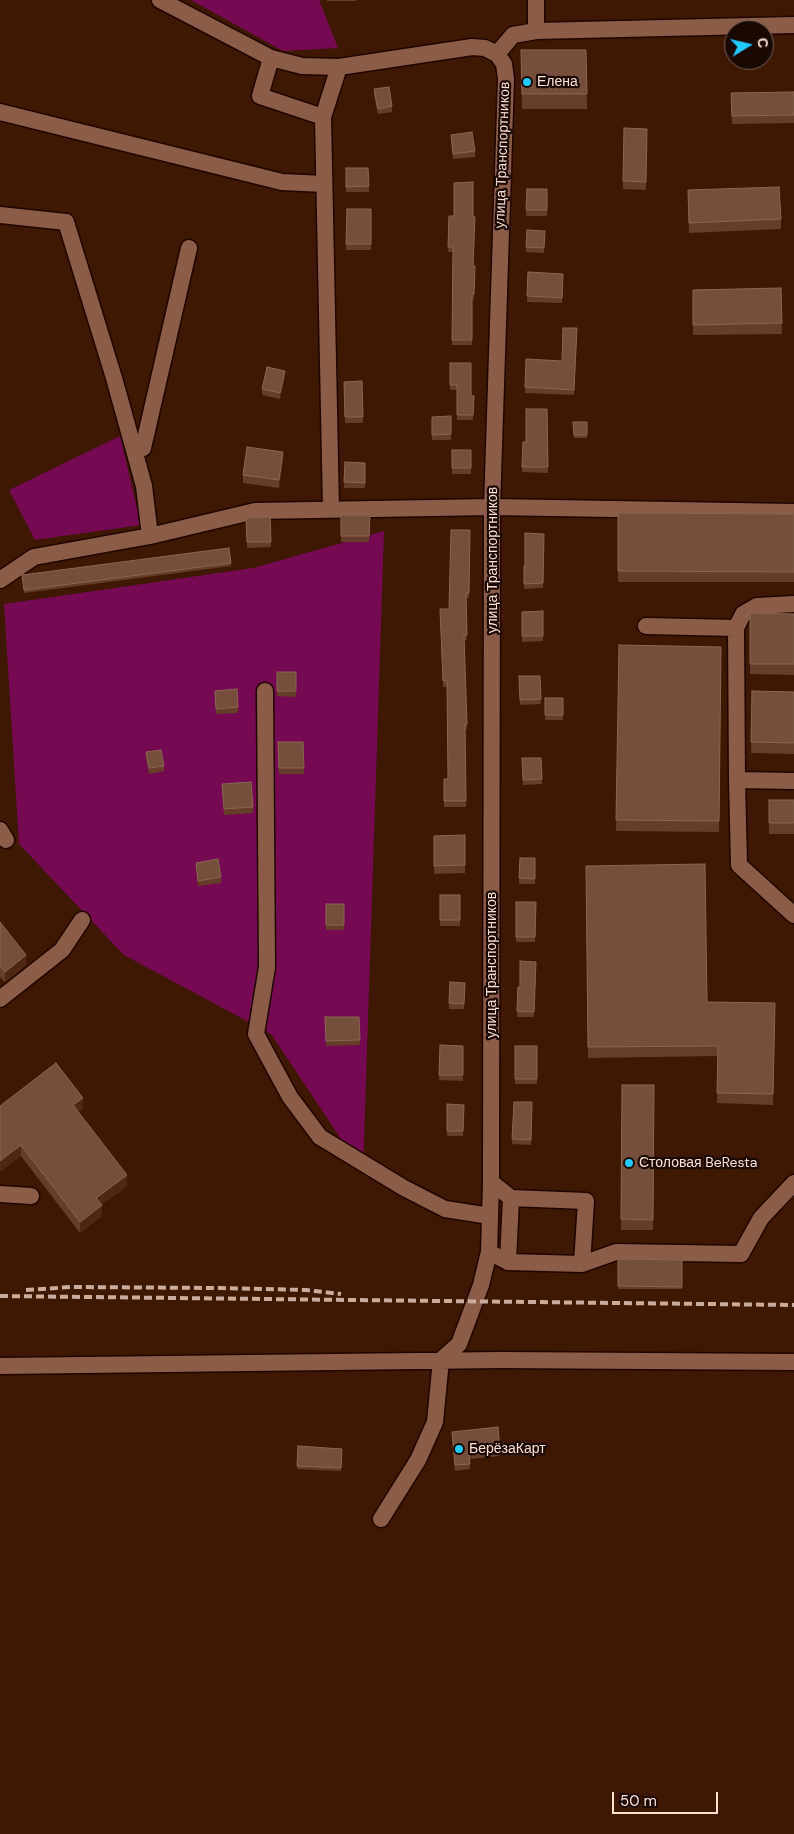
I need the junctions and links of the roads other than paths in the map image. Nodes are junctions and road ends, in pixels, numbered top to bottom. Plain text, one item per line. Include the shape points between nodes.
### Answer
1 (160, 0) edge
2 (536, 0) edge
3 (794, 25) edge
4 (536, 31) junction
5 (497, 54) junction
6 (271, 58) junction
7 (339, 67) junction
8 (0, 112) edge
9 (323, 117) junction
10 (324, 184) junction
11 (0, 215) edge
12 (189, 248) dead end
13 (134, 451) junction
14 (492, 507) junction
15 (331, 509) junction
16 (794, 512) edge
17 (150, 536) junction
18 (0, 580) edge
19 (794, 604) edge
20 (646, 626) dead end
21 (736, 628) junction
22 (265, 691) dead end
23 (737, 780) junction
24 (794, 781) edge
25 (794, 915) edge
26 (82, 920) dead end
27 (0, 999) edge
28 (491, 1182) junction
29 (794, 1183) edge
30 (0, 1194) edge
31 (31, 1196) dead end
32 (511, 1198) junction
33 (490, 1216) junction
34 (489, 1252) junction
35 (508, 1262) junction
36 (582, 1264) junction
37 (441, 1360) junction
38 (794, 1362) edge
39 (0, 1366) edge
40 (381, 1519) dead end

1 - 6 street
2 - 4 street
3 - 4 street
4 - 5 street via 513,36
5 - 7 street via 485,48 472,47
5 - 14 street, улица Транспортников via 504,64 506,79
6 - 7 street via 302,66
6 - 9 street via 260,96
7 - 9 street
8 - 10 street via 282,182
9 - 10 street
10 - 15 street
11 - 13 street via 66,222
12 - 13 street via 143,448
13 - 17 street via 144,486
14 - 15 street
14 - 16 street
14 - 28 street, улица Транспортников
15 - 17 street via 254,511
17 - 18 street via 34,557
19 - 21 street via 757,606 743,614
20 - 21 street
21 - 23 street
22 - 33 street via 267,967 256,1034 290,1096 320,1137 445,1210
23 - 24 street
23 - 25 street via 739,865
26 - 27 street via 62,950
28 - 32 street
28 - 33 street, улица Транспортников
29 - 36 street via 761,1218 741,1254 616,1252
30 - 31 street
32 - 35 street
32 - 36 street via 586,1201
33 - 34 street, улица Транспортников
34 - 35 street
34 - 37 street, улица Транспортников via 481,1285 459,1344
35 - 36 street
37 - 38 street
37 - 39 street
37 - 40 street via 435,1422 418,1460

